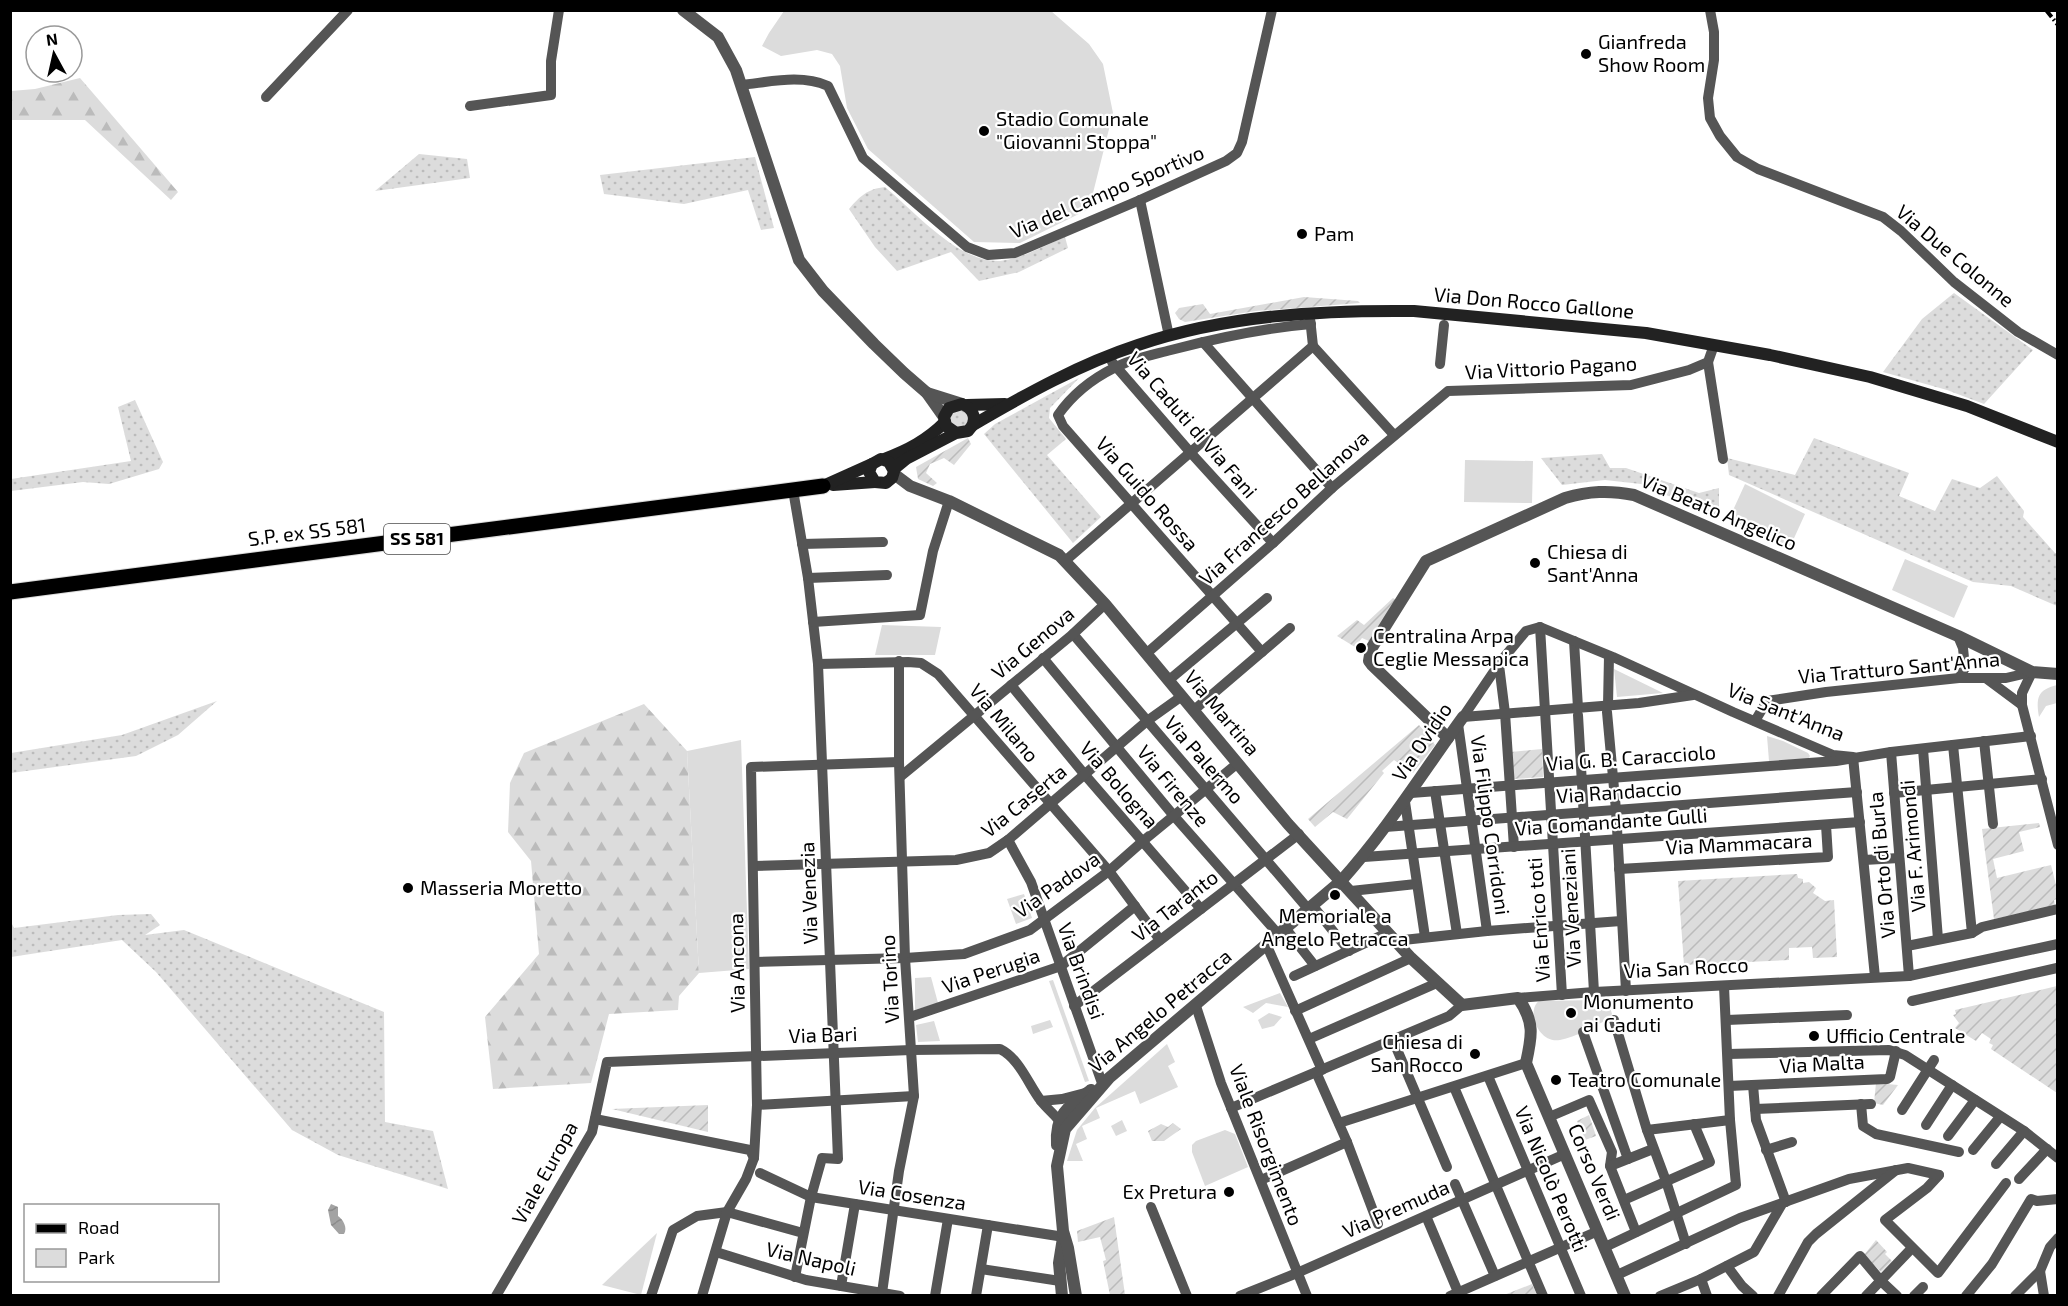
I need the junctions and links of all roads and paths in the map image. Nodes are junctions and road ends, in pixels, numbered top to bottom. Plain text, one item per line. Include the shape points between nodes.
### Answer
1 (348, 10) edge
2 (559, 10) edge
3 (1272, 10) edge
4 (1710, 10) edge
5 (690, 13) edge
6 (741, 85) junction
7 (266, 97) dead end
8 (470, 106) dead end
9 (1140, 200) junction
10 (1310, 319) junction
11 (1444, 325) dead end
12 (1169, 336) junction
13 (1203, 342) junction
14 (1714, 345) junction
15 (1313, 346) junction
16 (2058, 355) edge
17 (1112, 362) junction
18 (1708, 362) junction
19 (1440, 364) dead end
20 (1448, 392) joint
21 (927, 393) junction
22 (1252, 399) junction
23 (965, 404) junction
24 (1009, 404) junction
25 (945, 419) junction
26 (974, 425) junction
27 (956, 433) junction
28 (1394, 435) junction
29 (2058, 442) edge
30 (1190, 452) junction
31 (884, 459) junction
32 (1723, 459) dead end
33 (872, 464) junction
34 (887, 478) junction
35 (823, 486) junction
36 (1332, 488) junction
37 (793, 490) junction
38 (949, 501) junction
39 (1131, 504) junction
40 (883, 542) dead end
41 (1273, 543) junction
42 (802, 544) junction
43 (1065, 561) junction
44 (887, 575) dead end
45 (808, 578) junction
46 (10, 592) edge
47 (1213, 596) junction
48 (1267, 598) dead end
49 (1106, 604) junction
50 (813, 622) junction
51 (1237, 623) junction
52 (1538, 627) junction
53 (1290, 628) dead end
54 (1073, 634) junction
55 (1958, 636) junction
56 (1574, 641) junction
57 (1262, 652) junction
58 (1147, 653) junction
59 (1609, 656) junction
60 (1043, 658) junction
61 (899, 661) junction
62 (818, 664) junction
63 (1499, 665) junction
64 (2032, 672) junction
65 (2058, 674) edge
66 (1959, 678) junction
67 (1987, 679) junction
68 (1169, 681) junction
69 (1011, 685) junction
70 (1695, 694) junction
71 (1182, 696) junction
72 (2022, 705) junction
73 (1608, 709) junction
74 (1194, 710) junction
75 (1545, 710) junction
76 (1578, 711) junction
77 (1504, 713) junction
78 (974, 716) junction
79 (1461, 720) junction
80 (1755, 721) junction
81 (1147, 722) junction
82 (2031, 736) junction
83 (1448, 738) junction
84 (1984, 741) junction
85 (1953, 745) junction
86 (1117, 747) junction
87 (1923, 748) junction
88 (1891, 752) junction
89 (1853, 757) junction
90 (899, 762) junction
91 (1238, 763) junction
92 (822, 765) junction
93 (1085, 775) junction
94 (900, 777) junction
95 (1613, 777) junction
96 (2042, 779) junction
97 (1582, 780) junction
98 (1548, 782) junction
99 (1509, 784) junction
100 (1989, 784) junction
101 (1957, 786) junction
102 (1467, 788) junction
103 (1926, 789) junction
104 (1206, 790) junction
105 (1435, 791) junction
106 (1857, 792) junction
107 (1894, 793) junction
108 (1408, 798) junction
109 (1050, 804) junction
110 (1616, 810) junction
111 (1584, 813) junction
112 (1551, 814) junction
113 (1174, 816) junction
114 (1511, 818) junction
115 (1470, 821) junction
116 (1860, 822) junction
117 (1440, 824) junction
118 (1993, 824) dead end
119 (1826, 825) junction
120 (1407, 826) junction
121 (1385, 827) junction
122 (1299, 834) junction
123 (1617, 839) junction
124 (1008, 840) junction
125 (1143, 841) junction
126 (1586, 842) junction
127 (1553, 844) junction
128 (2058, 844) edge
129 (1514, 847) junction
130 (1475, 850) junction
131 (1444, 852) junction
132 (1412, 854) junction
133 (1364, 857) junction
134 (1899, 858) junction
135 (1266, 860) junction
136 (1864, 860) junction
137 (903, 862) junction
138 (826, 864) junction
139 (753, 866) junction
140 (1619, 869) junction
141 (1109, 871) junction
142 (1341, 881) junction
143 (1234, 883) junction
144 (1416, 884) junction
145 (1351, 891) junction
146 (1135, 906) junction
147 (1311, 908) junction
148 (1201, 909) junction
149 (2058, 909) edge
150 (1044, 920) junction
151 (1621, 921) junction
152 (1591, 924) junction
153 (1558, 926) junction
154 (1487, 931) junction
155 (1282, 932) junction
156 (1972, 933) junction
157 (1457, 934) junction
158 (1391, 937) junction
159 (1425, 937) junction
160 (1938, 939) junction
161 (1160, 940) junction
162 (2058, 944) edge
163 (1267, 946) junction
164 (1906, 946) junction
165 (1349, 951) junction
166 (905, 958) junction
167 (1411, 958) junction
168 (829, 960) junction
169 (755, 962) junction
170 (1061, 966) junction
171 (1315, 966) junction
172 (2057, 968) edge
173 (1294, 976) dead end
174 (1909, 976) junction
175 (1875, 977) junction
176 (1437, 983) junction
177 (1724, 986) junction
178 (1626, 991) junction
179 (1594, 992) junction
180 (1562, 995) junction
181 (1518, 998) junction
182 (1912, 1001) dead end
183 (1462, 1005) junction
184 (1074, 1006) junction
185 (1196, 1006) junction
186 (1295, 1011) junction
187 (1847, 1015) dead end
188 (910, 1017) junction
189 (1614, 1020) dead end
190 (1727, 1020) junction
191 (1583, 1032) dead end
192 (1309, 1039) junction
193 (1393, 1040) junction
194 (911, 1050) junction
195 (1892, 1051) junction
196 (834, 1053) junction
197 (1728, 1054) junction
198 (756, 1056) junction
199 (607, 1062) joint
200 (1526, 1063) junction
201 (1931, 1065) junction
202 (1319, 1071) junction
203 (1488, 1076) junction
204 (1106, 1080) junction
205 (1753, 1085) junction
206 (1952, 1085) junction
207 (1729, 1086) junction
208 (1454, 1087) junction
209 (1088, 1092) junction
210 (914, 1096) junction
211 (1419, 1098) junction
212 (837, 1099) junction
213 (1975, 1100) junction
214 (757, 1105) junction
215 (1044, 1105) junction
216 (1232, 1108) junction
217 (1755, 1109) junction
218 (1902, 1110) dead end
219 (1549, 1117) junction
220 (2000, 1117) junction
221 (595, 1119) junction
222 (1730, 1120) junction
223 (1339, 1123) junction
224 (1062, 1124) junction
225 (1694, 1124) junction
226 (1926, 1125) dead end
227 (1647, 1130) junction
228 (2024, 1131) junction
229 (1948, 1136) dead end
230 (1347, 1142) junction
231 (1792, 1142) dead end
232 (1653, 1149) junction
233 (2047, 1149) junction
234 (1766, 1150) junction
235 (1973, 1150) dead end
236 (1959, 1152) dead end
237 (1565, 1154) junction
238 (754, 1158) junction
239 (2058, 1158) edge
240 (1628, 1159) junction
241 (1996, 1164) dead end
242 (1447, 1167) dead end
243 (1610, 1167) junction
244 (1528, 1170) junction
245 (1896, 1170) junction
246 (760, 1173) junction
247 (746, 1179) junction
248 (2019, 1179) dead end
249 (1260, 1180) junction
250 (1666, 1181) junction
251 (2006, 1183) dead end
252 (1455, 1184) dead end
253 (1494, 1185) junction
254 (811, 1197) junction
255 (2058, 1199) edge
256 (1461, 1200) junction
257 (1623, 1200) junction
258 (1784, 1203) junction
259 (855, 1204) junction
260 (1151, 1207) dead end
261 (894, 1210) junction
262 (727, 1212) junction
263 (1676, 1213) junction
264 (1426, 1216) junction
265 (948, 1219) junction
266 (1378, 1224) dead end
267 (988, 1225) junction
268 (1598, 1231) junction
269 (1636, 1232) junction
270 (803, 1233) junction
271 (1064, 1237) junction
272 (2057, 1240) edge
273 (1686, 1244) junction
274 (1560, 1247) junction
275 (1605, 1247) junction
276 (1912, 1248) junction
277 (716, 1252) junction
278 (1529, 1261) junction
279 (1727, 1266) junction
280 (981, 1269) junction
281 (2040, 1271) junction
282 (1297, 1273) junction
283 (1617, 1275) junction
284 (1495, 1276) junction
285 (795, 1277) junction
286 (1701, 1280) junction
287 (1060, 1281) junction
288 (1881, 1281) junction
289 (841, 1286) junction
290 (1923, 1287) dead end
291 (882, 1293) junction
292 (1454, 1294) edge
293 (1243, 1295) edge
294 (496, 1296) edge
295 (651, 1296) edge
296 (702, 1296) edge
297 (900, 1296) edge
298 (935, 1296) edge
299 (976, 1296) edge
300 (1062, 1296) edge
301 (1076, 1296) edge
302 (1187, 1296) edge
303 (1307, 1296) edge
304 (1543, 1296) edge
305 (1581, 1296) edge
306 (1625, 1296) edge
307 (1660, 1296) edge
308 (1707, 1296) edge
309 (1754, 1296) edge
310 (1778, 1296) edge
311 (1821, 1296) edge
312 (1866, 1296) edge
313 (1897, 1296) edge
314 (1914, 1296) edge
315 (1966, 1296) edge
316 (2015, 1296) edge
317 (2044, 1296) edge

1 - 7 street
2 - 8 street via 551,60 551,95
3 - 9 street, Via del Campo Sportivo via 1237,153
4 - 16 street, Via Due Colonne via 1714,32 1710,118 1737,157 1758,169 1883,217 1954,282 2018,332
5 - 6 street via 718,37
6 - 9 street, Via del Campo Sportivo via 800,79 828,86 863,158 967,247 988,255 1015,253
6 - 21 street via 799,260 874,344
9 - 12 street
10 - 12 main road, Via Don Rocco Gallone via 1256,318
10 - 13 street
10 - 14 main road, Via Don Rocco Gallone via 1384,311 1458,314 1646,333
10 - 15 street
11 - 19 street
12 - 17 main road, Via Don Rocco Gallone via 1138,345
13 - 17 street
13 - 22 street
14 - 18 street
14 - 29 main road, Via Don Rocco Gallone via 1870,377 1967,406
15 - 22 street
15 - 28 street
17 - 24 main road, Via Don Rocco Gallone via 1052,381
17 - 30 street, Via Caduti di Via Fani
17 - 39 street, Via Guido Rossa via 1069,400 1058,415 1063,426
18 - 20 street, Via Vittorio Pagano via 1631,385
18 - 32 street
20 - 28 street, Via Francesco Bellanova
21 - 23 street
21 - 25 street
22 - 30 street
22 - 36 street
23 - 24 main road
23 - 25 main road via 949,408
23 - 26 main road via 975,416
24 - 26 main road, Via Don Rocco Gallone
25 - 27 main road via 949,429
25 - 31 main road via 929,438
26 - 27 main road via 968,431
27 - 34 main road via 906,459
28 - 36 street, Via Francesco Bellanova
30 - 39 street
30 - 41 street, Via Caduti di Via Fani
31 - 33 main road
31 - 34 main road via 891,463
33 - 34 main road via 870,476
33 - 35 main road
34 - 35 main road
34 - 38 street, Via Martina
35 - 37 main road, S.P. ex SS 581 / SS 581
36 - 41 street, Via Francesco Bellanova
37 - 42 street, Via Venezia
37 - 46 main road, S.P. ex SS 581 / SS 581
38 - 43 street, Via Martina
38 - 50 street via 933,551 920,615
39 - 43 street
39 - 47 street, Via Guido Rossa
40 - 42 street
41 - 47 street, Via Francesco Bellanova
42 - 45 street, Via Venezia
43 - 49 street, Via Martina
44 - 45 street
45 - 50 street, Via Venezia
47 - 51 street, Via Guido Rossa
47 - 58 street, Via Francesco Bellanova
48 - 51 street
49 - 54 street, Via Genova
49 - 58 street, Via Martina
50 - 62 street, Via Venezia
51 - 57 street, Via Guido Rossa
51 - 68 street
52 - 56 street, Via Sant'Anna
52 - 63 street, Via Ovidio via 1526,631
52 - 75 street, Via Enrico toti
53 - 57 street
54 - 60 street, Via Genova
54 - 81 street, Via Palermo
55 - 64 street, Via Beato Angelico
55 - 66 street via 1965,668
55 - 83 street, Via Beato Angelico via 1634,495 1584,492 1426,561 1371,649 1369,661
56 - 59 street, Via Sant'Anna
56 - 76 street, Via Veneziani
57 - 74 street
58 - 68 street, Via Martina
59 - 70 street, Via Sant'Anna
59 - 73 street
60 - 69 street, Via Genova
60 - 86 street, Via Firenze
61 - 62 street, Via Milano
61 - 78 street, Via Milano via 921,663 938,674
61 - 90 street, Via Torino
62 - 92 street, Via Venezia
63 - 77 street
63 - 79 street, Via Ovidio
64 - 65 street, Via Tratturo Sant'Anna
64 - 67 street, Via Tratturo Sant'Anna
64 - 72 street via 2022,693
66 - 67 street, Via Tratturo Sant'Anna
66 - 80 street, Via Tratturo Sant'Anna via 1767,701
67 - 72 street
68 - 71 street, Via Martina
69 - 78 street, Via Genova
69 - 93 street, Via Bologna
70 - 73 street
70 - 80 street, Via Sant'Anna
71 - 74 street, Via Martina
71 - 81 street, Via Caserta
72 - 82 street
73 - 76 street
73 - 95 street
74 - 91 street, Via Martina
75 - 76 street
75 - 77 street
75 - 98 street, Via Enrico toti
76 - 97 street, Via Veneziani
77 - 79 street
77 - 99 street
78 - 94 street, Via Genova
78 - 109 street, Via Milano
79 - 83 street, Via Ovidio
79 - 102 street, Via Filippo Corridoni
80 - 89 street, Via Sant'Anna via 1833,755
81 - 86 street, Via Caserta
81 - 104 street, Via Palermo
82 - 84 street, Via G. B. Caracciolo
82 - 96 street
83 - 108 street, Via Ovidio
84 - 85 street, Via G. B. Caracciolo
84 - 100 street
85 - 87 street, Via G. B. Caracciolo
85 - 101 street
86 - 93 street, Via Caserta
86 - 113 street, Via Firenze
87 - 88 street, Via G. B. Caracciolo
87 - 103 street, Via F. Arimondi
88 - 89 street, Via G. B. Caracciolo
88 - 107 street, Via Orto di Burla
89 - 95 street, Via G. B. Caracciolo
89 - 106 street, Via Sant'Anna
90 - 92 street
90 - 94 street, Via Torino
91 - 104 street, Via Padova
91 - 122 street, Via Martina
92 - 138 street, Via Venezia
92 - 139 street, Via Ancona via 751,767
93 - 109 street, Via Caserta
93 - 125 street, Via Bologna
94 - 137 street, Via Torino
95 - 97 street, Via G. B. Caracciolo
95 - 110 street
96 - 100 street
96 - 128 street
97 - 98 street, Via G. B. Caracciolo
97 - 111 street, Via Veneziani
98 - 99 street, Via G. B. Caracciolo
98 - 112 street, Via Enrico toti
99 - 102 street, Via G. B. Caracciolo
99 - 114 street
100 - 101 street
100 - 118 street
101 - 103 street
101 - 156 street
102 - 105 street, Via G. B. Caracciolo
102 - 115 street, Via Filippo Corridoni
103 - 107 street
103 - 160 street, Via F. Arimondi
104 - 113 street, Via Padova
104 - 135 street, Via Palermo
105 - 108 street, Via G. B. Caracciolo
105 - 117 street
106 - 110 street, Via Randaccio
106 - 116 street, Via Sant'Anna
107 - 134 street, Via Orto di Burla
108 - 120 street
108 - 121 street, Via Ovidio
109 - 124 street, Via Caserta
109 - 141 street, Via Milano
110 - 111 street, Via Randaccio
110 - 123 street
111 - 112 street, Via Randaccio
111 - 126 street, Via Veneziani
112 - 114 street, Via Randaccio
112 - 127 street, Via Enrico toti
113 - 125 street, Via Padova
113 - 143 street, Via Firenze
114 - 115 street, Via Randaccio
114 - 129 street
115 - 117 street, Via Randaccio
115 - 130 street, Via Filippo Corridoni
116 - 119 street, Via Comandante Gulli
116 - 136 street, Via Sant'Anna
117 - 120 street, Via Randaccio
117 - 131 street
119 - 123 street, Via Comandante Gulli
119 - 140 street, Via Mammacara via 1828,857
120 - 121 street, Via Randaccio
120 - 132 street
121 - 133 street, Via Ovidio
122 - 135 street, Via Taranto
122 - 142 street, Via Martina
123 - 126 street, Via Comandante Gulli
123 - 140 street
124 - 137 street, Via Caserta via 989,853 956,860
124 - 150 street, Via Brindisi via 1031,882
125 - 141 street, Via Padova
125 - 148 street, Via Bologna
126 - 127 street, Via Comandante Gulli
126 - 152 street, Via Veneziani
127 - 129 street, Via Comandante Gulli
127 - 153 street, Via Enrico toti
129 - 130 street, Via Comandante Gulli
130 - 131 street, Via Comandante Gulli
130 - 154 street, Via Filippo Corridoni
131 - 132 street, Via Comandante Gulli
131 - 157 street
132 - 133 street, Via Comandante Gulli
132 - 144 street
133 - 142 street, Via Ovidio
134 - 136 street
134 - 164 street, Via Orto di Burla
135 - 143 street, Via Taranto
135 - 147 street, Via Palermo
136 - 175 street, Via Sant'Anna
137 - 138 street, Via Caserta
137 - 166 street, Via Torino
138 - 139 street, Via Caserta
138 - 168 street, Via Venezia
139 - 169 street, Via Ancona
140 - 151 street
141 - 146 street, Via Milano
141 - 150 street, Via Padova
142 - 145 street, Via Martina
142 - 147 street, Via Angelo Petracca
143 - 148 street, Via Taranto
143 - 155 street, Via Firenze
144 - 145 street
144 - 159 street
145 - 158 street, Via Martina
146 - 161 street, Via Milano
146 - 170 street, Via Perugia
147 - 155 street, Via Angelo Petracca
147 - 165 street, Via Palermo
148 - 161 street, Via Taranto
149 - 156 street via 1982,927
150 - 166 street, Via Padova via 1030,930 964,954
150 - 170 street, Via Brindisi
151 - 152 street
151 - 178 street
152 - 153 street
152 - 179 street, Via Veneziani
153 - 154 street
153 - 180 street, Via Enrico toti
154 - 157 street
155 - 163 street, Via Angelo Petracca
155 - 171 street, Via Firenze
156 - 160 street
157 - 159 street
158 - 159 street
158 - 165 street
158 - 167 street, Via Martina
160 - 164 street
161 - 184 street, Via Taranto
162 - 174 street, Via San Rocco
163 - 185 street, Via Angelo Petracca
163 - 186 street
164 - 174 street, Via Orto di Burla
165 - 171 street
166 - 168 street, Via Padova
166 - 188 street, Via Torino
167 - 176 street, Via Martina
167 - 186 street
168 - 169 street, Via Padova
168 - 196 street, Via Venezia
169 - 198 street, Via Ancona
170 - 184 street, Via Brindisi
170 - 188 street, Via Perugia
171 - 173 street
172 - 182 street
174 - 175 street, Via San Rocco
175 - 177 street, Via San Rocco
176 - 183 street, Via Martina
176 - 192 street
177 - 178 street, Via San Rocco
177 - 190 street
178 - 179 street, Via San Rocco
179 - 180 street, Via San Rocco
180 - 181 street, Via San Rocco
181 - 183 street, Via San Rocco
181 - 200 street via 1532,1032
183 - 193 street via 1449,1016
184 - 204 street, Via Brindisi
185 - 204 street, Via Angelo Petracca
185 - 216 street, Viale Risorgimento
186 - 192 street
187 - 190 street
188 - 194 street, Via Torino
189 - 227 street
190 - 197 street
191 - 240 street
192 - 202 street
193 - 202 street
193 - 211 street
194 - 196 street, Via Bari
194 - 210 street, Via Torino
194 - 215 street, Via Bari via 1000,1049 1010,1054
195 - 197 street
195 - 201 street
195 - 205 street, Via Malta via 1887,1079
196 - 198 street, Via Bari
196 - 212 street, Via Venezia
197 - 207 street
198 - 199 street, Via Bari
198 - 214 street, Via Ancona
199 - 221 street, Viale Europa
200 - 203 street
200 - 219 street, Corso Verdi
201 - 206 street
201 - 218 street
202 - 216 street
202 - 223 street
203 - 208 street
203 - 244 street, Via Nicolò Perotti
204 - 209 street
204 - 224 street, Via Angelo Petracca
205 - 207 street, Via Malta
205 - 217 street
206 - 213 street
206 - 226 street
207 - 222 street
208 - 211 street
208 - 253 street
209 - 215 street
209 - 224 street via 1077,1100
210 - 212 street
210 - 261 street, Via Torino
211 - 223 street
211 - 242 street
212 - 214 street
212 - 254 street, Via Venezia via 838,1159 822,1158
213 - 220 street
213 - 229 street
214 - 238 street, Via Ancona
215 - 224 street, Via Bari
216 - 249 street, Viale Risorgimento
217 - 234 street
217 - 236 street via 1866,1104 1863,1126 1876,1134
219 - 237 street, Corso Verdi
219 - 243 street via 1589,1100 1612,1152
220 - 228 street
220 - 235 street
221 - 238 street via 750,1150
221 - 294 street, Viale Europa via 592,1132
222 - 225 street
222 - 263 street via 1736,1185
223 - 230 street
224 - 271 street via 1056,1130
225 - 227 street
225 - 250 street via 1710,1162
227 - 232 street
228 - 233 street
228 - 241 street
230 - 249 street
230 - 266 street
231 - 234 street
232 - 240 street
232 - 250 street
233 - 239 street
233 - 248 street
234 - 258 street
237 - 244 street, Via Premuda
237 - 268 street, Corso Verdi
238 - 246 street
238 - 247 street
240 - 243 street
243 - 257 street
244 - 253 street, Via Premuda
244 - 274 street, Via Nicolò Perotti
245 - 258 street via 1849,1179
245 - 276 street via 1908,1168 1939,1175 1885,1220
245 - 310 street via 1808,1242
246 - 247 street
246 - 254 street, Via Cosenza
247 - 262 street
249 - 282 street, Viale Risorgimento
250 - 257 street
250 - 263 street
251 - 276 street via 1938,1273
252 - 256 street
253 - 256 street, Via Premuda
253 - 278 street
254 - 259 street, Via Cosenza
254 - 270 street, Via Venezia
255 - 315 street via 2031,1199 1992,1264
256 - 264 street, Via Premuda
256 - 284 street
257 - 269 street
258 - 273 street via 1740,1218
258 - 279 street via 1754,1252
259 - 261 street, Via Cosenza
259 - 289 street
260 - 302 street
261 - 265 street, Via Cosenza
261 - 291 street, Via Torino
262 - 270 street
262 - 277 street
262 - 295 street via 697,1216 673,1230
263 - 269 street
263 - 273 street
264 - 282 street, Via Premuda
264 - 292 street
265 - 267 street, Via Cosenza
265 - 298 street
267 - 271 street, Via Cosenza
267 - 280 street
268 - 274 street
268 - 275 street, Corso Verdi
269 - 275 street
270 - 285 street, Via Venezia
271 - 287 street
271 - 301 street
272 - 281 street
273 - 283 street
274 - 278 street
274 - 305 street, Via Nicolò Perotti
275 - 283 street, Corso Verdi
276 - 288 street
277 - 285 street, Via Napoli
277 - 296 street
278 - 284 street
278 - 304 street
279 - 286 street
279 - 309 street
280 - 287 street
280 - 299 street
281 - 316 street
281 - 317 street
282 - 293 street, Via Premuda
282 - 303 street, Viale Risorgimento
283 - 306 street, Corso Verdi
284 - 292 street
285 - 289 street, Via Napoli
286 - 307 street
286 - 308 street
287 - 300 street
288 - 311 street via 1860,1256
288 - 312 street
288 - 313 street
289 - 291 street, Via Napoli
290 - 314 street
291 - 297 street, Via Napoli

